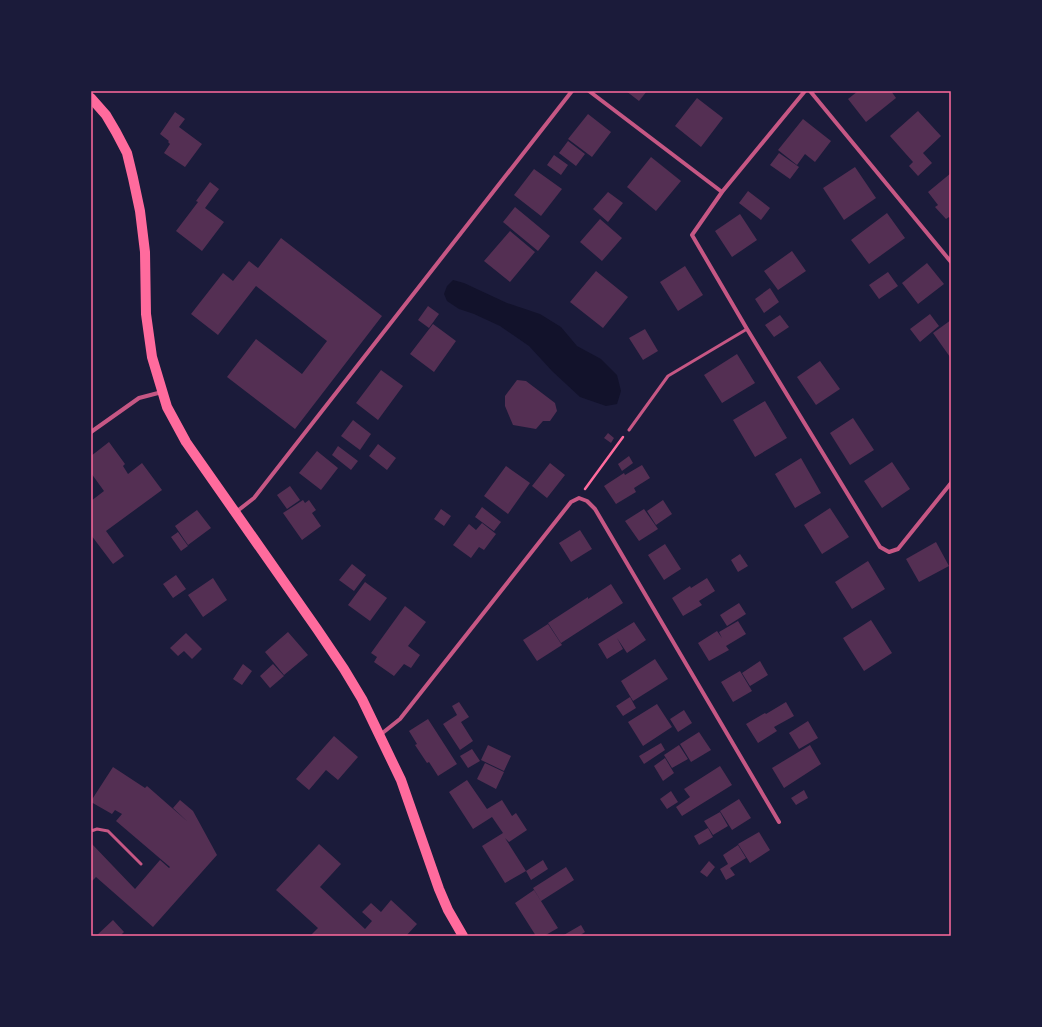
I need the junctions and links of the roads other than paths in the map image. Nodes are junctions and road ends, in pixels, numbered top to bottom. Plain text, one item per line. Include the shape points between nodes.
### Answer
1 (572, 91) edge
2 (589, 91) edge
3 (805, 91) edge
4 (810, 91) edge
5 (91, 98) edge
6 (722, 192) junction
7 (951, 262) edge
8 (746, 329) junction
9 (162, 392) junction
10 (629, 430) road end
11 (91, 432) edge
12 (951, 483) edge
13 (235, 513) junction
14 (379, 735) junction
15 (779, 822) dead end
16 (91, 832) edge
17 (140, 864) dead end
18 (461, 935) edge

1 - 13 street via 254,498
2 - 6 street
3 - 6 street
4 - 7 street
5 - 9 main road via 106,115 116,132 126,152 133,178 144,245 146,314 152,357
6 - 8 street via 692,235
8 - 10 lane via 668,376
8 - 12 street via 880,547 889,552 898,549
9 - 11 street via 139,398
9 - 13 main road via 186,442
13 - 14 main road via 344,669
14 - 15 street via 400,719 571,502 579,498 587,501 595,509
14 - 18 main road via 401,780 439,889
16 - 17 lane via 97,829 108,832

